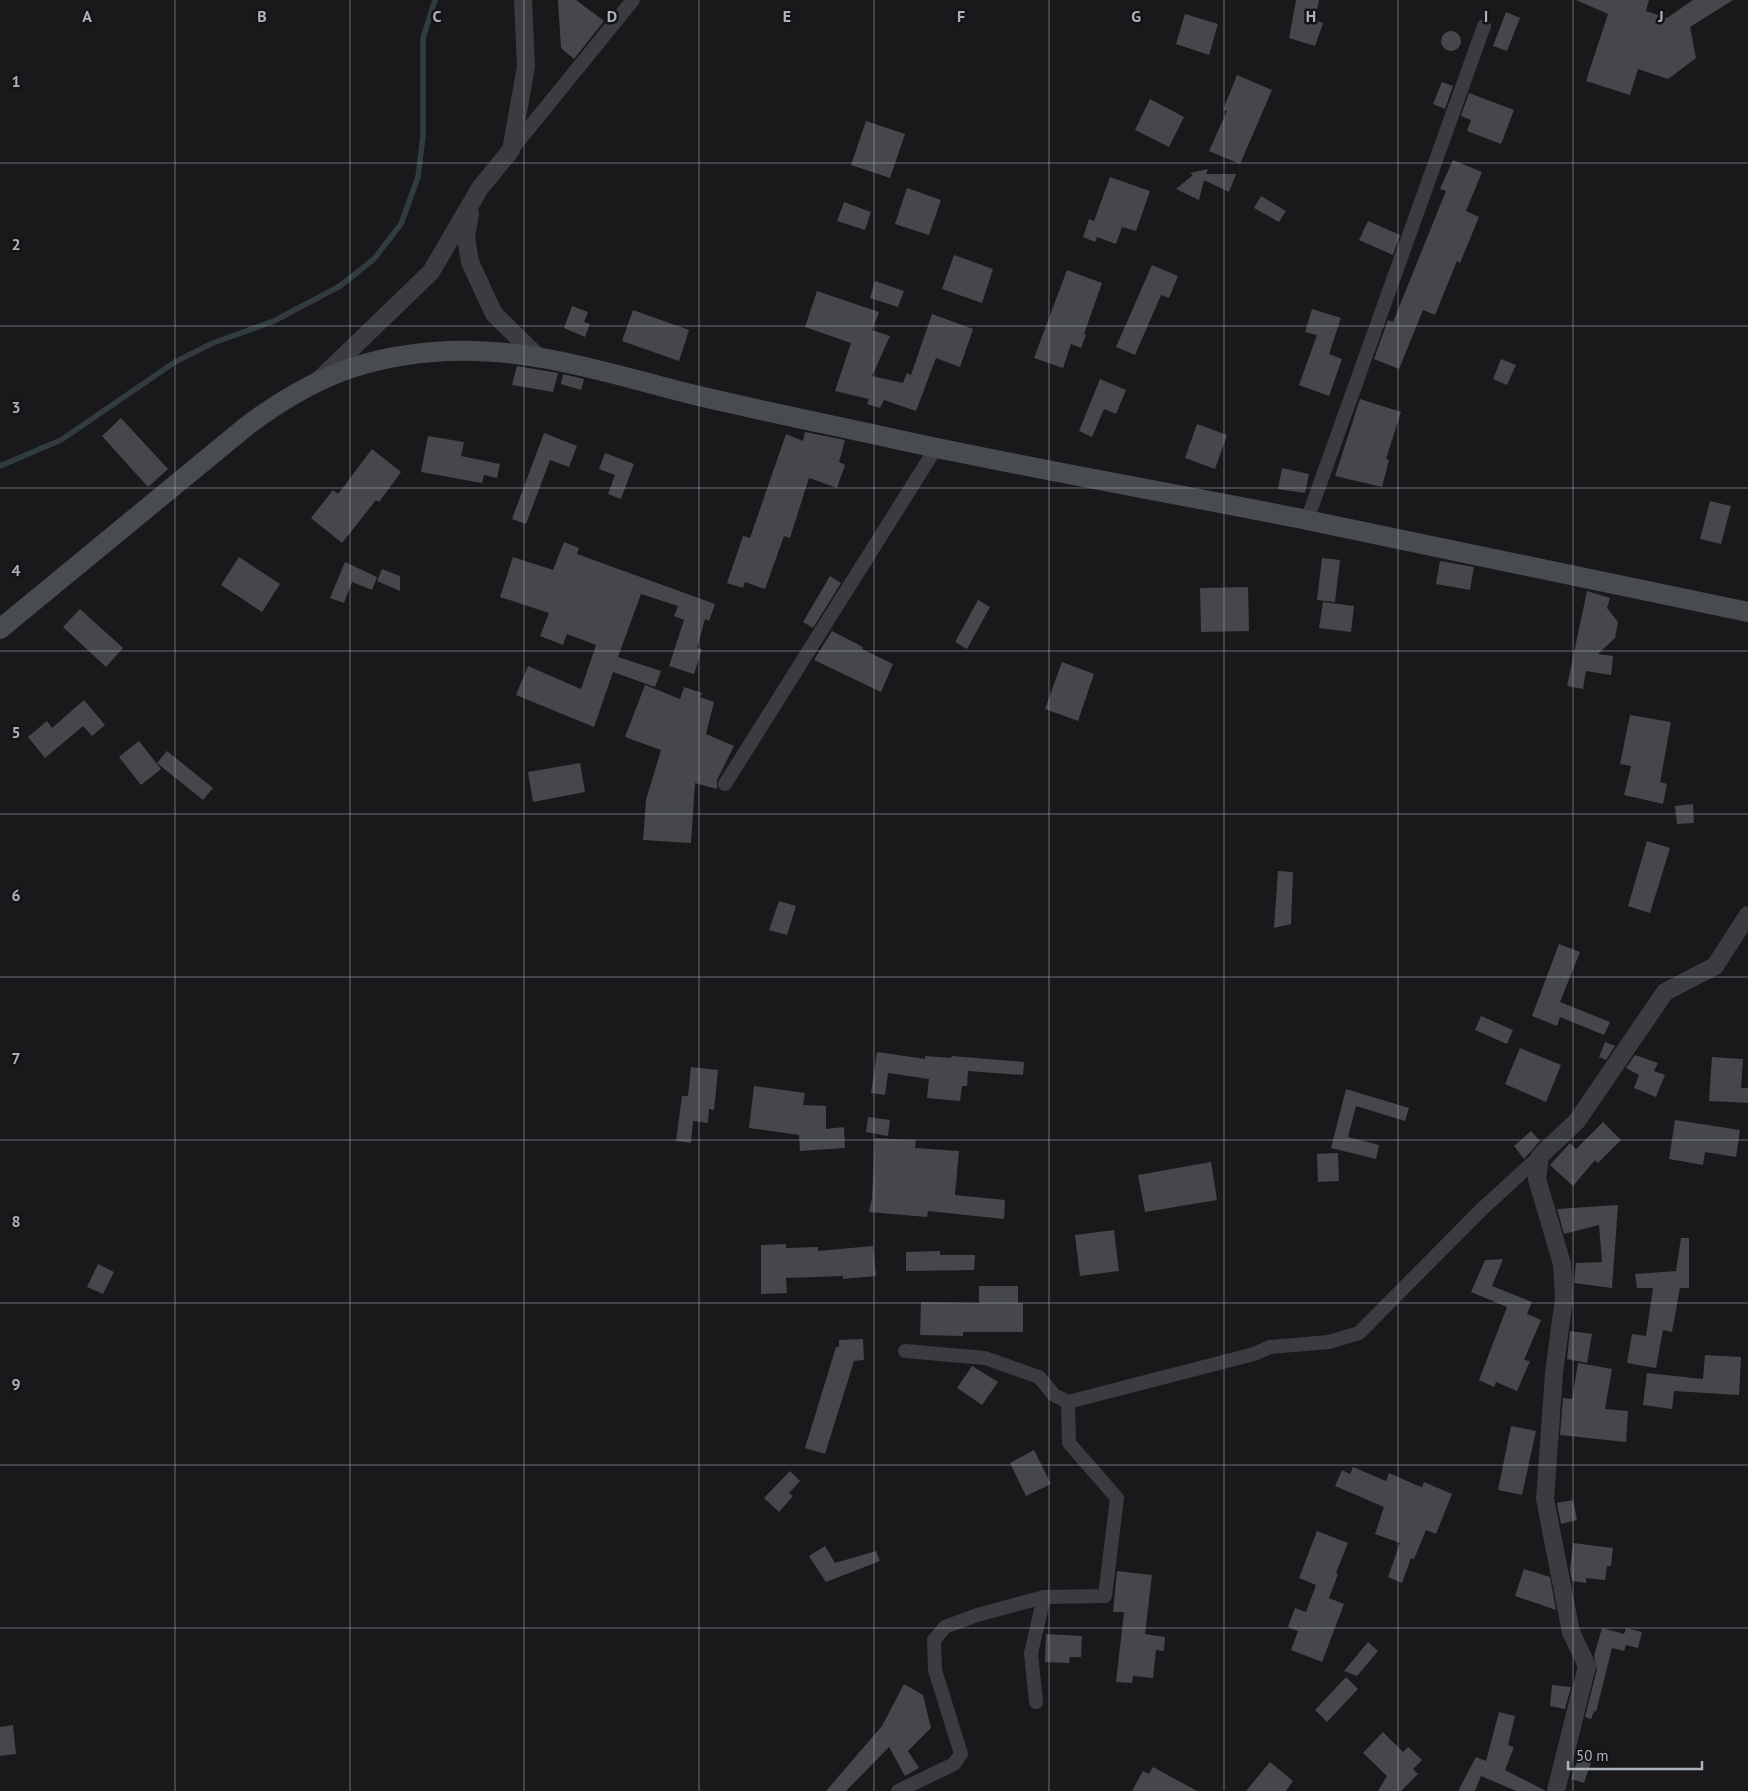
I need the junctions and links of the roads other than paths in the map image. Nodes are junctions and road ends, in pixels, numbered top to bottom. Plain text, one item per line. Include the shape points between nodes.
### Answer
1 (523, 0) edge
2 (633, 0) edge
3 (1484, 26) dead end
4 (511, 150) junction
5 (480, 188) junction
6 (538, 357) junction
7 (320, 379) junction
8 (936, 448) junction
9 (1307, 520) junction
10 (1748, 612) edge
11 (0, 629) edge
12 (725, 784) dead end
13 (1748, 915) edge
14 (1540, 1156) junction
15 (905, 1351) dead end
16 (1068, 1402) junction
17 (1044, 1597) junction
18 (1036, 1702) dead end
19 (898, 1791) edge
20 (1556, 1791) edge

1 - 4 street via 526,67
2 - 4 street
3 - 9 street
4 - 5 street
5 - 6 street via 468,221 466,237 470,262 494,314
5 - 7 street via 431,272
6 - 7 main road via 459,351 409,354 373,361
6 - 8 main road
7 - 11 main road via 283,399 248,425
8 - 9 main road
8 - 12 street
9 - 10 main road
13 - 14 street via 1715,966 1665,992 1577,1121
14 - 16 street via 1359,1333 1328,1342 1270,1347 1254,1354
14 - 20 street via 1537,1179 1562,1264 1564,1298 1554,1373 1545,1499 1571,1632 1586,1666
15 - 16 street via 985,1358 1039,1377 1054,1395
16 - 17 street via 1069,1443 1116,1498 1112,1548 1105,1596
17 - 18 street via 1031,1652
17 - 19 street via 945,1627 934,1640 935,1670 961,1754 954,1764

